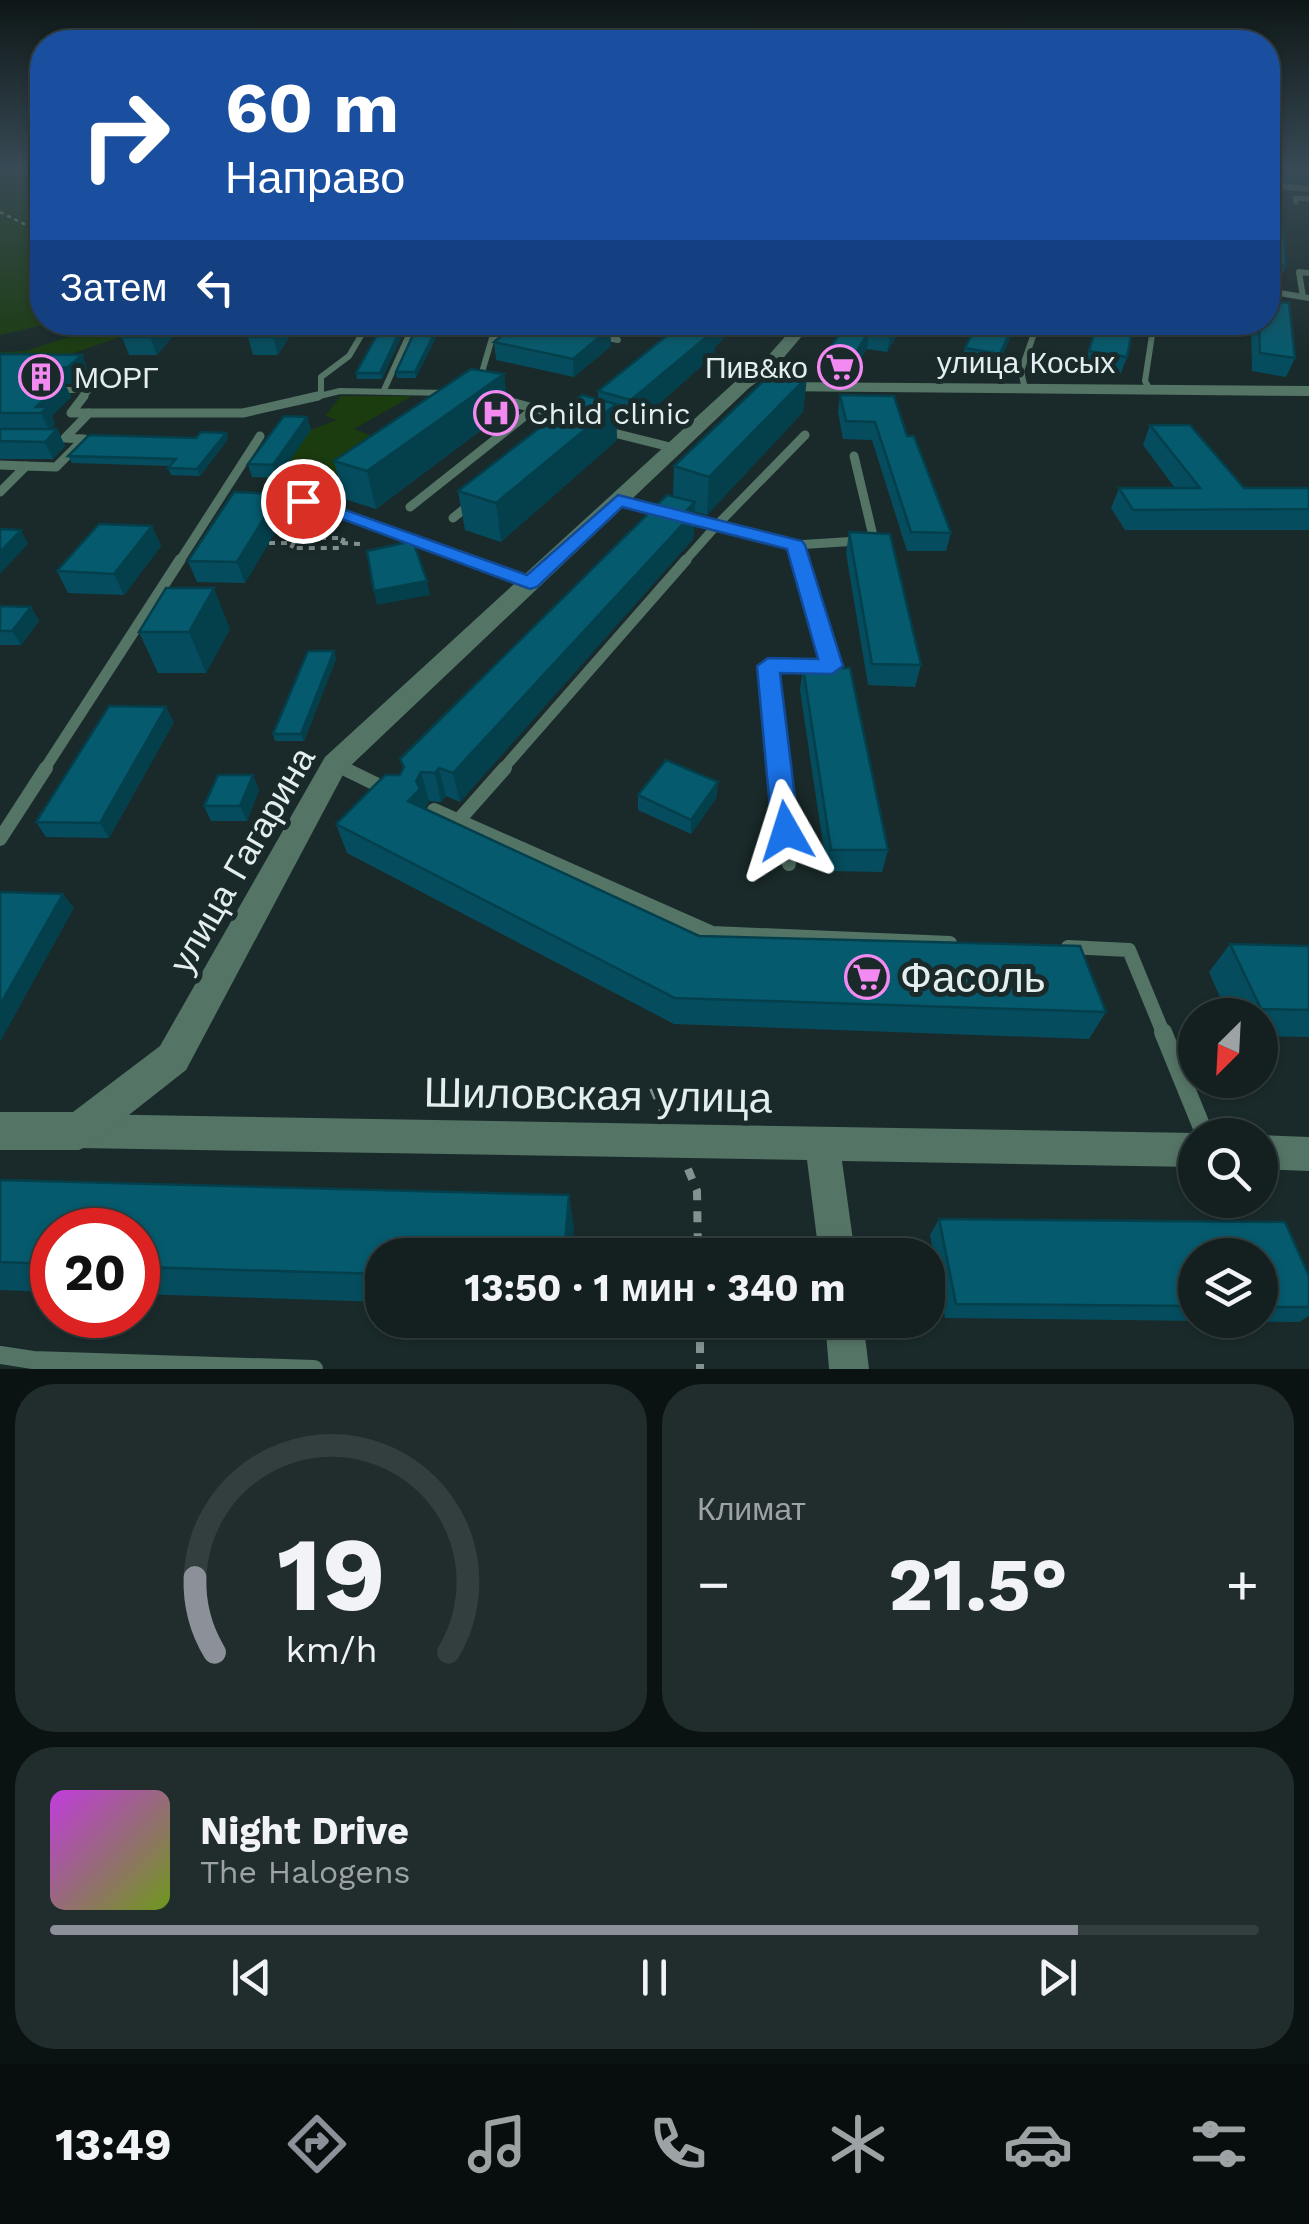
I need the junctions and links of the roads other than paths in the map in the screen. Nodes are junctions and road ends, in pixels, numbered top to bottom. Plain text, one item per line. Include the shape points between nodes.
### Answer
1 (1309, 273) edge
2 (1280, 294) edge
3 (1306, 298) edge
4 (361, 335) edge
5 (409, 335) edge
6 (496, 335) edge
7 (592, 335) edge
8 (795, 335) edge
9 (1033, 335) edge
10 (1152, 335) edge
11 (618, 340) dead end
12 (744, 384) junction
13 (60, 390) edge
14 (384, 390) junction
15 (1025, 390) junction
16 (1150, 390) junction
17 (1309, 391) edge
18 (464, 394) edge
19 (321, 395) junction
20 (535, 408) junction
21 (89, 412) junction
22 (598, 429) edge
23 (562, 432) edge
24 (805, 435) dead end
25 (260, 436) dead end
26 (49, 438) edge
27 (65, 438) junction
28 (674, 448) junction
29 (854, 456) dead end
30 (0, 466) edge
31 (26, 466) junction
32 (0, 492) edge
33 (484, 494) edge
34 (252, 500) edge
35 (618, 500) junction
36 (410, 507) dead end
37 (453, 518) dead end
38 (716, 526) junction
39 (795, 545) junction
40 (530, 582) junction
41 (335, 764) junction
42 (400, 796) edge
43 (434, 810) edge
44 (458, 821) junction
45 (0, 840) edge
46 (789, 864) dead end
47 (970, 944) edge
48 (1049, 947) edge
49 (1198, 1118) edge
50 (0, 1131) edge
51 (79, 1131) junction
52 (822, 1144) junction
53 (1178, 1150) edge
54 (1278, 1153) edge
55 (1309, 1154) edge
56 (835, 1238) edge
57 (846, 1338) edge
58 (0, 1355) edge
59 (30, 1365) edge
60 (213, 1367) edge
61 (314, 1369) edge
62 (850, 1369) edge

1 - 3 lane via 1299,272
2 - 3 lane
4 - 19 lane via 349,356 322,377
5 - 14 lane
6 - 20 lane via 475,395
7 - 11 lane
8 - 12 street, улица Гагарина
9 - 15 lane via 1020,371
10 - 16 lane via 1145,381
12 - 15 street, улица Косых
12 - 28 street, улица Гагарина
13 - 21 lane via 90,390 71,412
14 - 18 lane
14 - 19 lane
15 - 16 street, улица Косых
16 - 17 street, улица Косых
19 - 21 lane via 243,413
20 - 23 lane via 580,422
20 - 36 lane
21 - 27 lane
22 - 28 lane
24 - 38 lane
25 - 45 lane
26 - 27 lane
27 - 31 lane via 84,439 56,467
28 - 35 street, улица Гагарина
29 - 39 lane via 874,540
30 - 31 lane
31 - 32 lane
33 - 37 lane
34 - 40 lane via 303,501
35 - 38 lane
35 - 40 street, улица Гагарина
38 - 39 lane
38 - 44 lane
39 - 46 lane via 832,666 768,666
40 - 41 street, улица Гагарина
41 - 42 lane
41 - 51 street, улица Гагарина via 173,1058
43 - 44 lane
44 - 47 lane via 712,933
48 - 49 lane via 1128,950
50 - 51 street, Шиловская улица
51 - 52 street, Шиловская улица
52 - 53 street, Шиловская улица
52 - 56 street
54 - 55 street
57 - 62 street
58 - 59 lane
59 - 60 lane
60 - 61 lane

